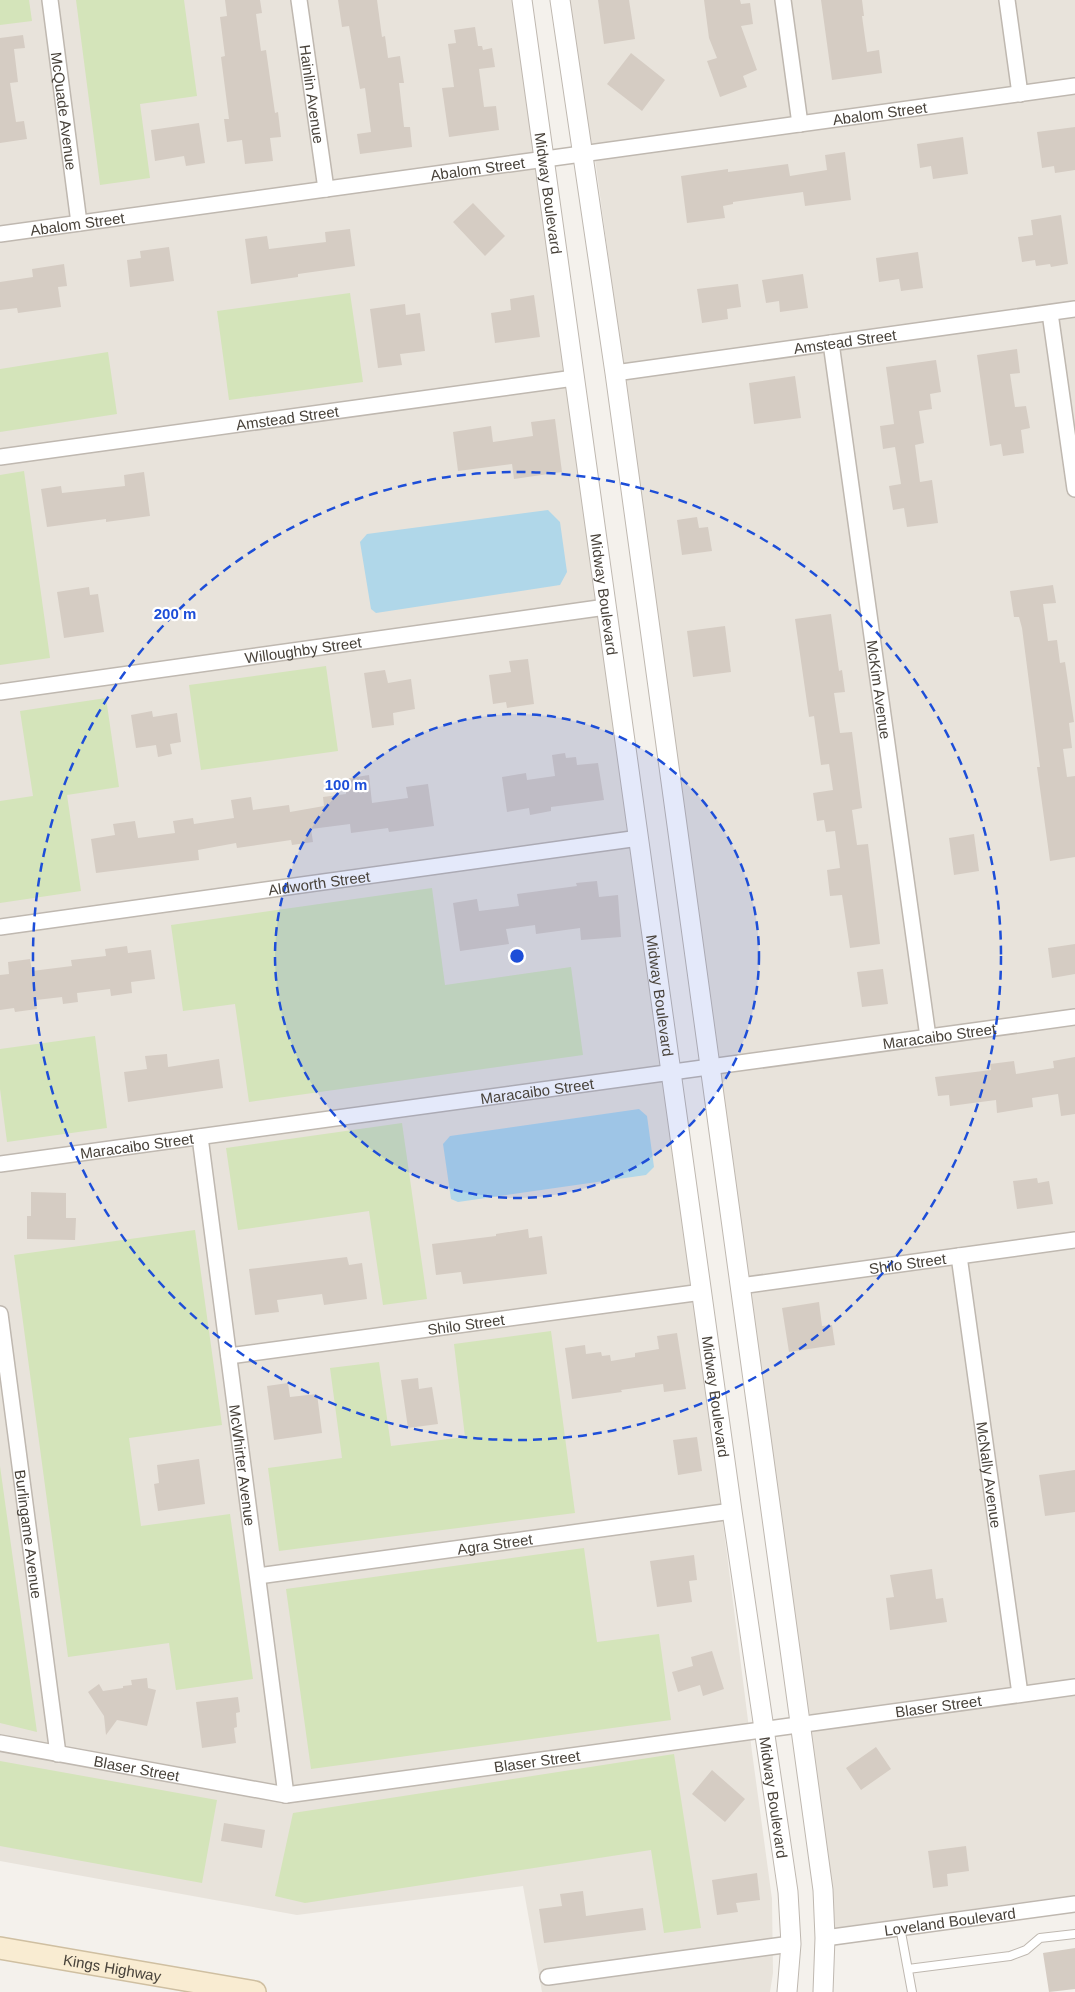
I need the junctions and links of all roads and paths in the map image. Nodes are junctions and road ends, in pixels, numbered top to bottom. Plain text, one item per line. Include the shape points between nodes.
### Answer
1 (50, 0) edge
2 (299, 0) edge
3 (522, 0) edge
4 (560, 0) edge
5 (783, 0) edge
6 (1007, 0) edge
7 (1075, 86) edge
8 (1020, 94) junction
9 (800, 124) junction
10 (584, 153) junction
11 (543, 159) junction
12 (326, 189) junction
13 (79, 223) junction
14 (0, 234) edge
15 (1075, 310) edge
16 (1050, 313) junction
17 (831, 343) junction
18 (615, 373) junction
19 (574, 378) junction
20 (0, 457) edge
21 (1075, 489) edge
22 (606, 608) junction
23 (0, 692) edge
24 (639, 838) junction
25 (0, 927) edge
26 (1075, 1017) edge
27 (928, 1037) junction
28 (709, 1067) junction
29 (671, 1072) junction
30 (200, 1137) junction
31 (0, 1164) edge
32 (1075, 1240) edge
33 (959, 1256) junction
34 (740, 1286) junction
35 (702, 1292) junction
36 (0, 1314) edge
37 (228, 1356) junction
38 (732, 1511) junction
39 (258, 1576) junction
40 (1075, 1686) edge
41 (1020, 1694) junction
42 (800, 1724) junction
43 (764, 1730) junction
44 (0, 1744) edge
45 (58, 1754) junction
46 (286, 1795) junction
47 (1075, 1904) edge
48 (900, 1927) junction
49 (1075, 1934) edge
50 (825, 1938) junction
51 (791, 1944) junction
52 (0, 1948) edge
53 (908, 1968) junction
54 (548, 1977) dead end
55 (255, 1992) edge
56 (787, 1992) edge
57 (823, 1992) edge
58 (912, 1992) edge

1 - 13 street, McQuade Avenue
2 - 12 street, Hainlin Avenue
3 - 11 street, Midway Boulevard
4 - 10 street
5 - 9 street
6 - 8 street
7 - 8 street, Abalom Street
8 - 9 street, Abalom Street
9 - 10 street, Abalom Street
10 - 11 street, Abalom Street
10 - 18 street
11 - 12 street, Abalom Street
11 - 19 street, Midway Boulevard
12 - 13 street, Abalom Street
13 - 14 street, Abalom Street
15 - 16 street, Amstead Street
16 - 17 street, Amstead Street
16 - 21 street
17 - 18 street, Amstead Street
17 - 27 street, McKim Avenue
18 - 28 street
19 - 20 street, Amstead Street
19 - 22 street, Midway Boulevard
22 - 23 street, Willoughby Street
22 - 24 street, Midway Boulevard
24 - 25 street, Aldworth Street
24 - 29 street, Midway Boulevard
26 - 27 street, Maracaibo Street
27 - 28 street, Maracaibo Street
28 - 29 street, Maracaibo Street
28 - 34 street
29 - 30 street, Maracaibo Street
29 - 35 street, Midway Boulevard
30 - 31 street, Maracaibo Street
30 - 37 street, McWhirter Avenue
32 - 33 street, Shilo Street
33 - 34 street, Shilo Street
33 - 41 street, McNally Avenue
34 - 42 street
35 - 37 street, Shilo Street
35 - 38 street, Midway Boulevard
36 - 45 street, Burlingame Avenue
37 - 39 street, McWhirter Avenue
38 - 39 street, Agra Street
38 - 43 street, Midway Boulevard
39 - 46 street, McWhirter Avenue
40 - 41 street, Blaser Street
41 - 42 street, Blaser Street
42 - 43 street, Blaser Street
42 - 50 street via 823,1890
43 - 46 street, Blaser Street
43 - 51 street, Midway Boulevard via 788,1892
44 - 45 street, Blaser Street
45 - 46 street, Blaser Street
47 - 48 street, Loveland Boulevard
48 - 50 street, Loveland Boulevard
48 - 53 lane
49 - 53 lane via 1040,1938 1026,1950 1010,1956
50 - 57 street
51 - 54 street
51 - 56 street, Midway Boulevard
52 - 55 main road, Kings Highway
53 - 58 lane

